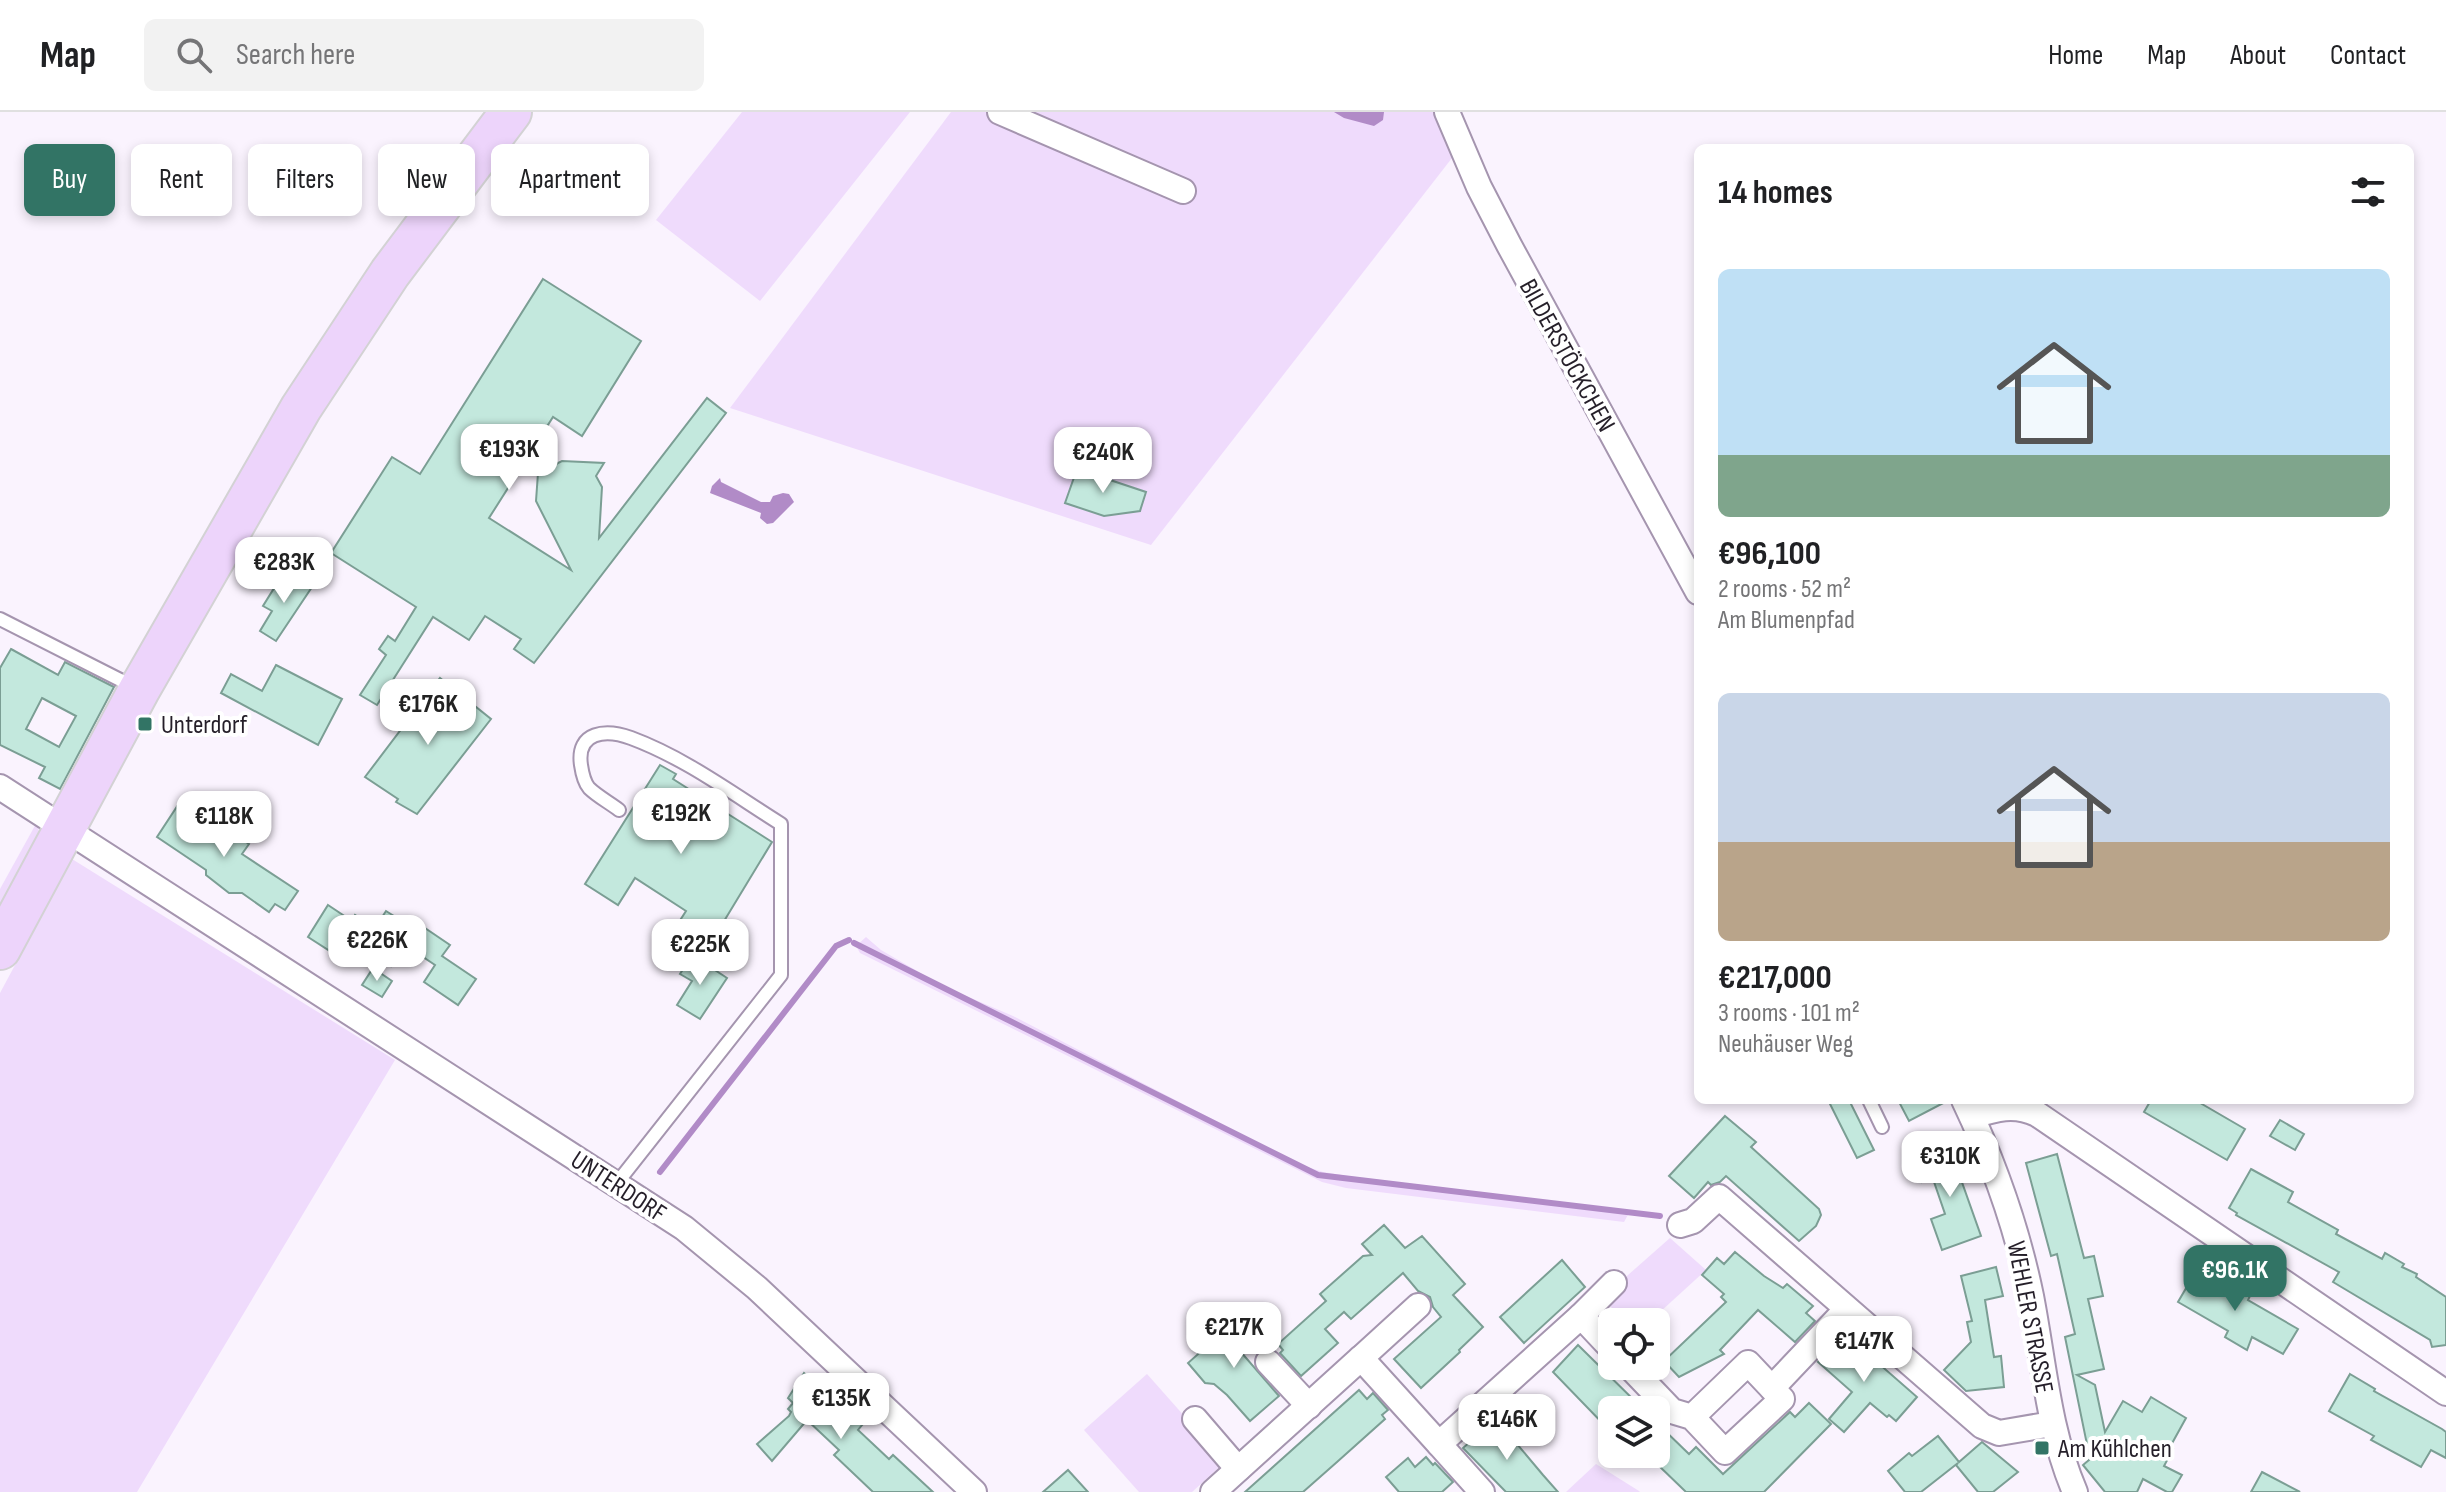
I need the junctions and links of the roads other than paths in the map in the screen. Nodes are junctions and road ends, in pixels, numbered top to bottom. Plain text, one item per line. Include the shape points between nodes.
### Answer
1 (511, 112) edge
2 (1000, 112) edge
3 (1447, 112) edge
4 (1183, 191) dead end
5 (1694, 585) edge
6 (0, 619) edge
7 (139, 690) junction
8 (0, 787) edge
9 (619, 810) dead end
10 (64, 827) junction
11 (0, 949) edge
12 (1871, 1104) edge
13 (1968, 1108) edge
14 (1882, 1127) dead end
15 (617, 1183) junction
16 (1680, 1225) dead end
17 (1614, 1283) dead end
18 (1418, 1306) dead end
19 (1846, 1310) junction
20 (1581, 1316) junction
21 (1598, 1334) edge
22 (1361, 1358) junction
23 (1268, 1362) dead end
24 (1642, 1380) edge
25 (1772, 1388) junction
26 (2446, 1393) edge
27 (1309, 1406) junction
28 (1692, 1417) junction
29 (1195, 1419) dead end
30 (2052, 1424) junction
31 (1439, 1444) junction
32 (1238, 1469) junction
33 (974, 1492) edge
34 (1213, 1492) edge
35 (1482, 1492) edge
36 (2075, 1492) edge

1 - 7 main road via 352,328
2 - 4 street
3 - 5 street, BILDERSTÖCKCHEN via 1515,258
6 - 7 lane
7 - 10 main road
8 - 10 street, UNTERDORF
9 - 15 lane via 587,786 579,756 591,736 628,737 666,754 781,824 782,915 781,975
10 - 11 main road
10 - 15 street, UNTERDORF
12 - 14 lane
13 - 26 street via 2024,1108 2037,1114
13 - 30 street, WEHLER STRASSE via 2019,1245
15 - 33 street, UNTERDORF via 736,1269
16 - 19 street via 1693,1221 1719,1197
17 - 20 street
18 - 22 street
19 - 25 street
19 - 30 street via 1987,1429 2006,1433
20 - 21 street
20 - 31 street
22 - 27 street
22 - 31 street
23 - 27 street
24 - 28 street via 1672,1411
25 - 28 street via 1748,1363
25 - 28 street via 1782,1399 1725,1452
27 - 32 street
29 - 32 street
30 - 36 street, WEHLER STRASSE
31 - 35 street
32 - 34 street

